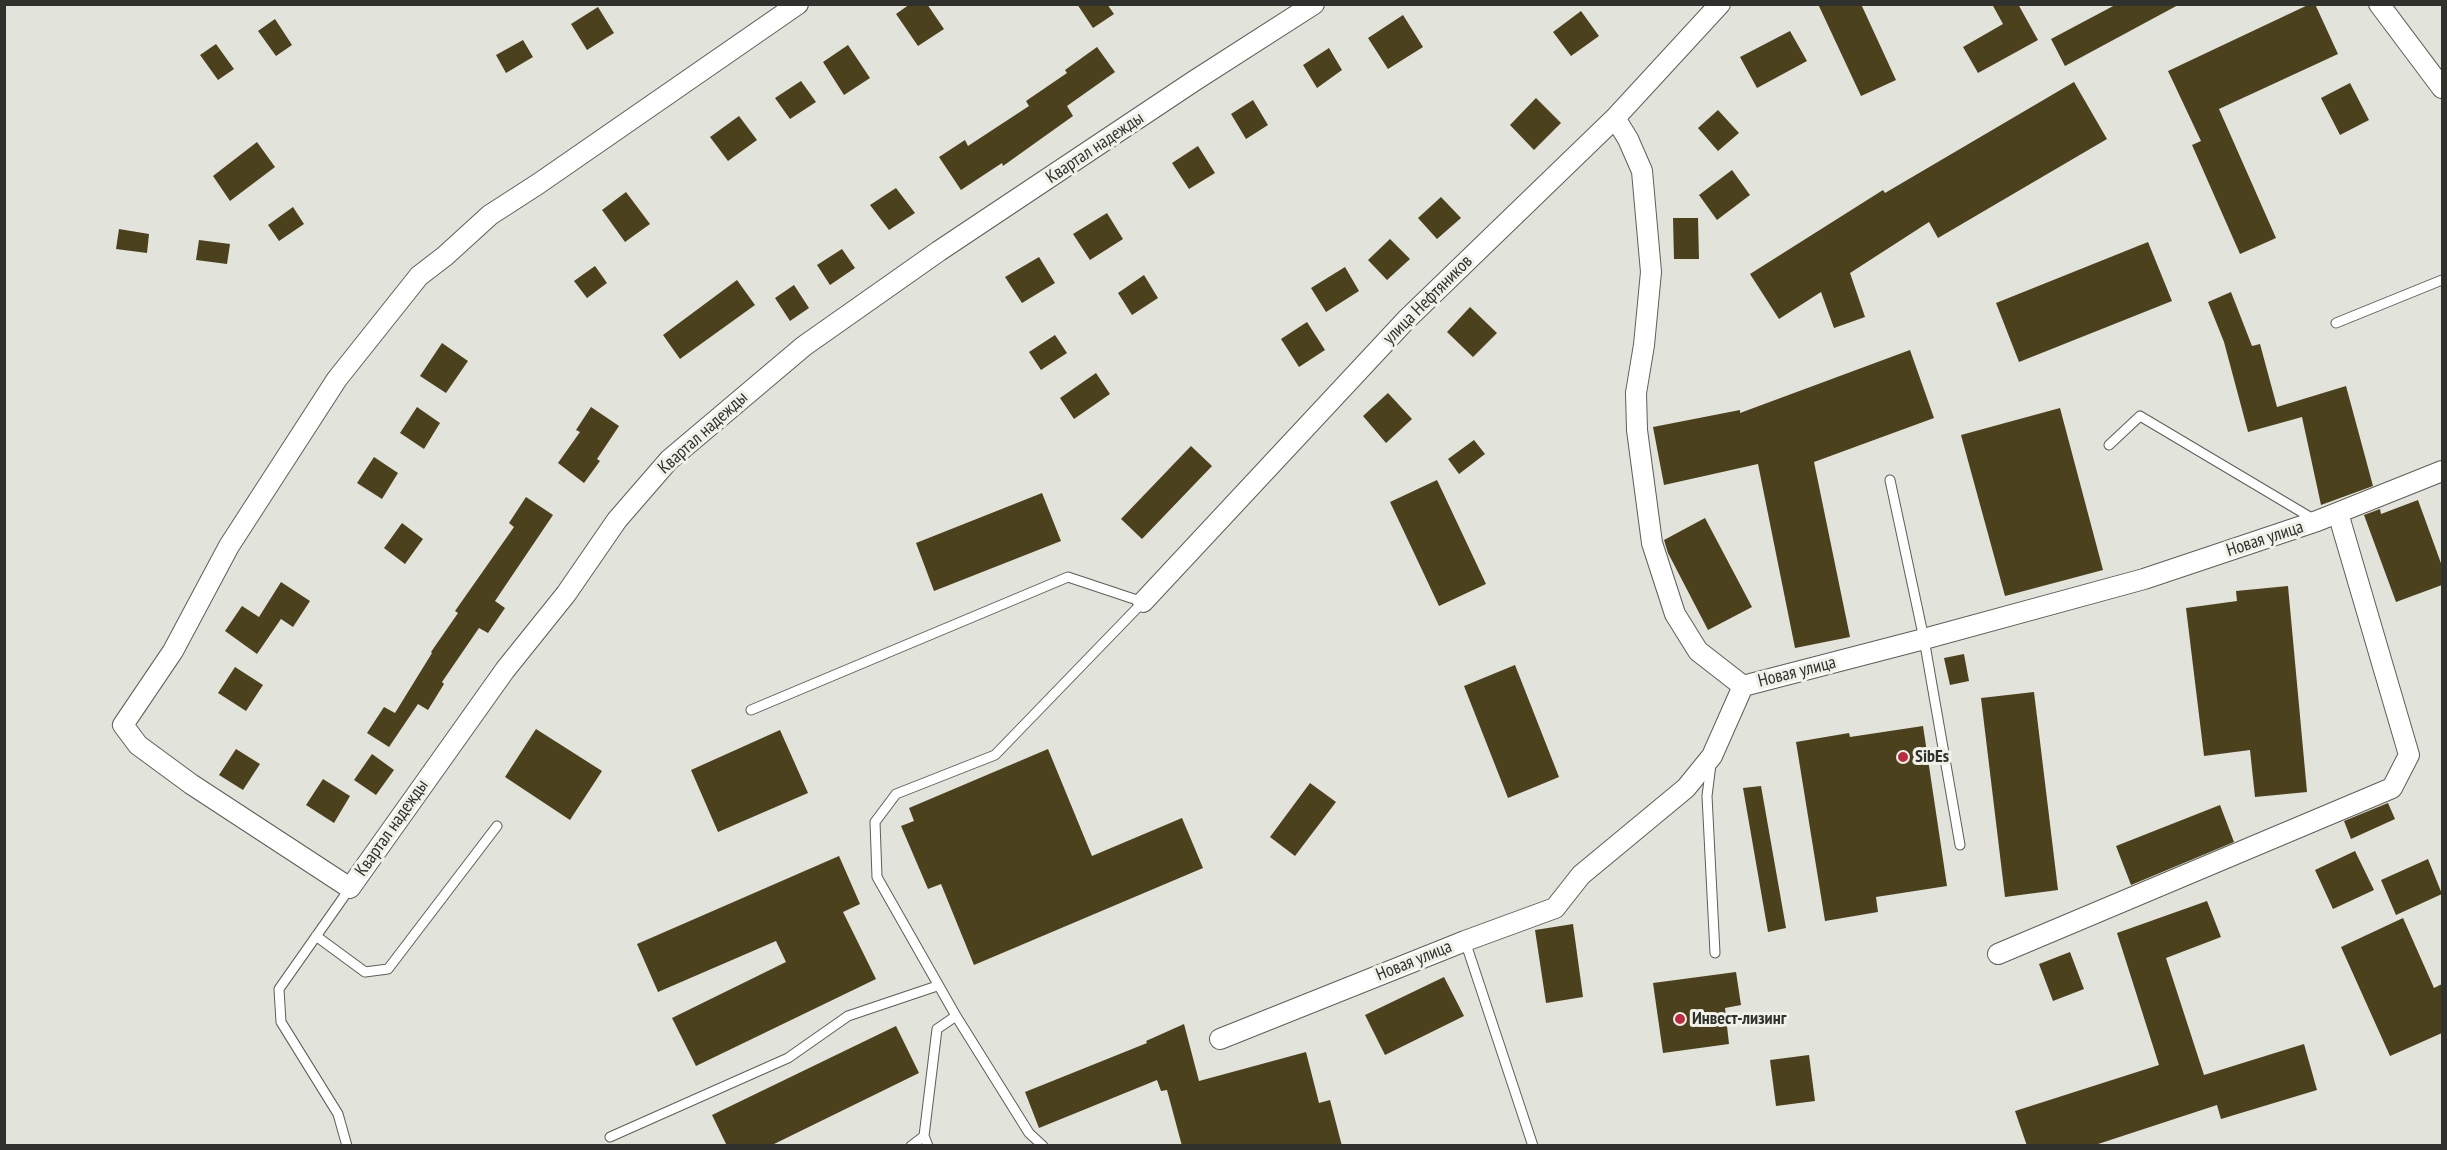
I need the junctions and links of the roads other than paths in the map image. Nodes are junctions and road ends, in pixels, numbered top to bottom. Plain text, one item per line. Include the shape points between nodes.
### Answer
1 (798, 4) edge
2 (1314, 4) edge
3 (1720, 4) edge
4 (2379, 4) edge
5 (2442, 88) edge
6 (1616, 118) junction
7 (2442, 280) edge
8 (2336, 323) dead end
9 (2109, 445) dead end
10 (2442, 471) edge
11 (1890, 480) dead end
12 (2338, 513) junction
13 (2317, 521) junction
14 (1143, 602) junction
15 (1924, 639) junction
16 (1743, 686) junction
17 (750, 710) dead end
18 (1712, 756) junction
19 (497, 826) dead end
20 (1960, 845) dead end
21 (350, 888) junction
22 (316, 936) junction
23 (1465, 941) junction
24 (1715, 952) dead end
25 (1998, 954) dead end
26 (937, 986) junction
27 (956, 1016) junction
28 (1220, 1039) dead end
29 (610, 1137) dead end
30 (926, 1141) edge
31 (347, 1146) edge
32 (910, 1146) edge
33 (1043, 1146) edge
34 (1533, 1146) edge

1 - 21 street, Квартал надежды via 490,215 419,276 337,379 229,546 173,651 123,725 138,745 182,778
2 - 21 street, Квартал надежды via 939,251 804,346 669,460 617,520
3 - 6 street, улица Нефтяников
4 - 5 street
6 - 14 street, улица Нефтяников via 1407,320
6 - 16 street via 1642,171 1651,272 1636,393 1652,543 1675,614 1698,651
7 - 8 lane
9 - 13 lane via 2140,416
10 - 12 street, Новая улица
11 - 15 lane
12 - 13 street, Новая улица
12 - 25 street via 2409,755 2392,788
13 - 15 street, Новая улица via 2144,579
14 - 17 lane via 1068,577
14 - 26 lane via 995,755 896,794 875,822 877,877
15 - 16 street, Новая улица
15 - 20 lane
16 - 18 street, Новая улица
18 - 23 street, Новая улица via 1686,788 1581,875 1555,908
18 - 24 lane via 1707,796
19 - 22 lane via 388,969 365,972
21 - 22 lane
22 - 31 lane via 279,989 281,1022 338,1114
23 - 28 street, Новая улица
23 - 34 lane
26 - 27 lane
26 - 29 lane via 848,1016 788,1058
27 - 30 lane via 937,1029
27 - 33 lane via 1029,1132
30 - 32 lane

